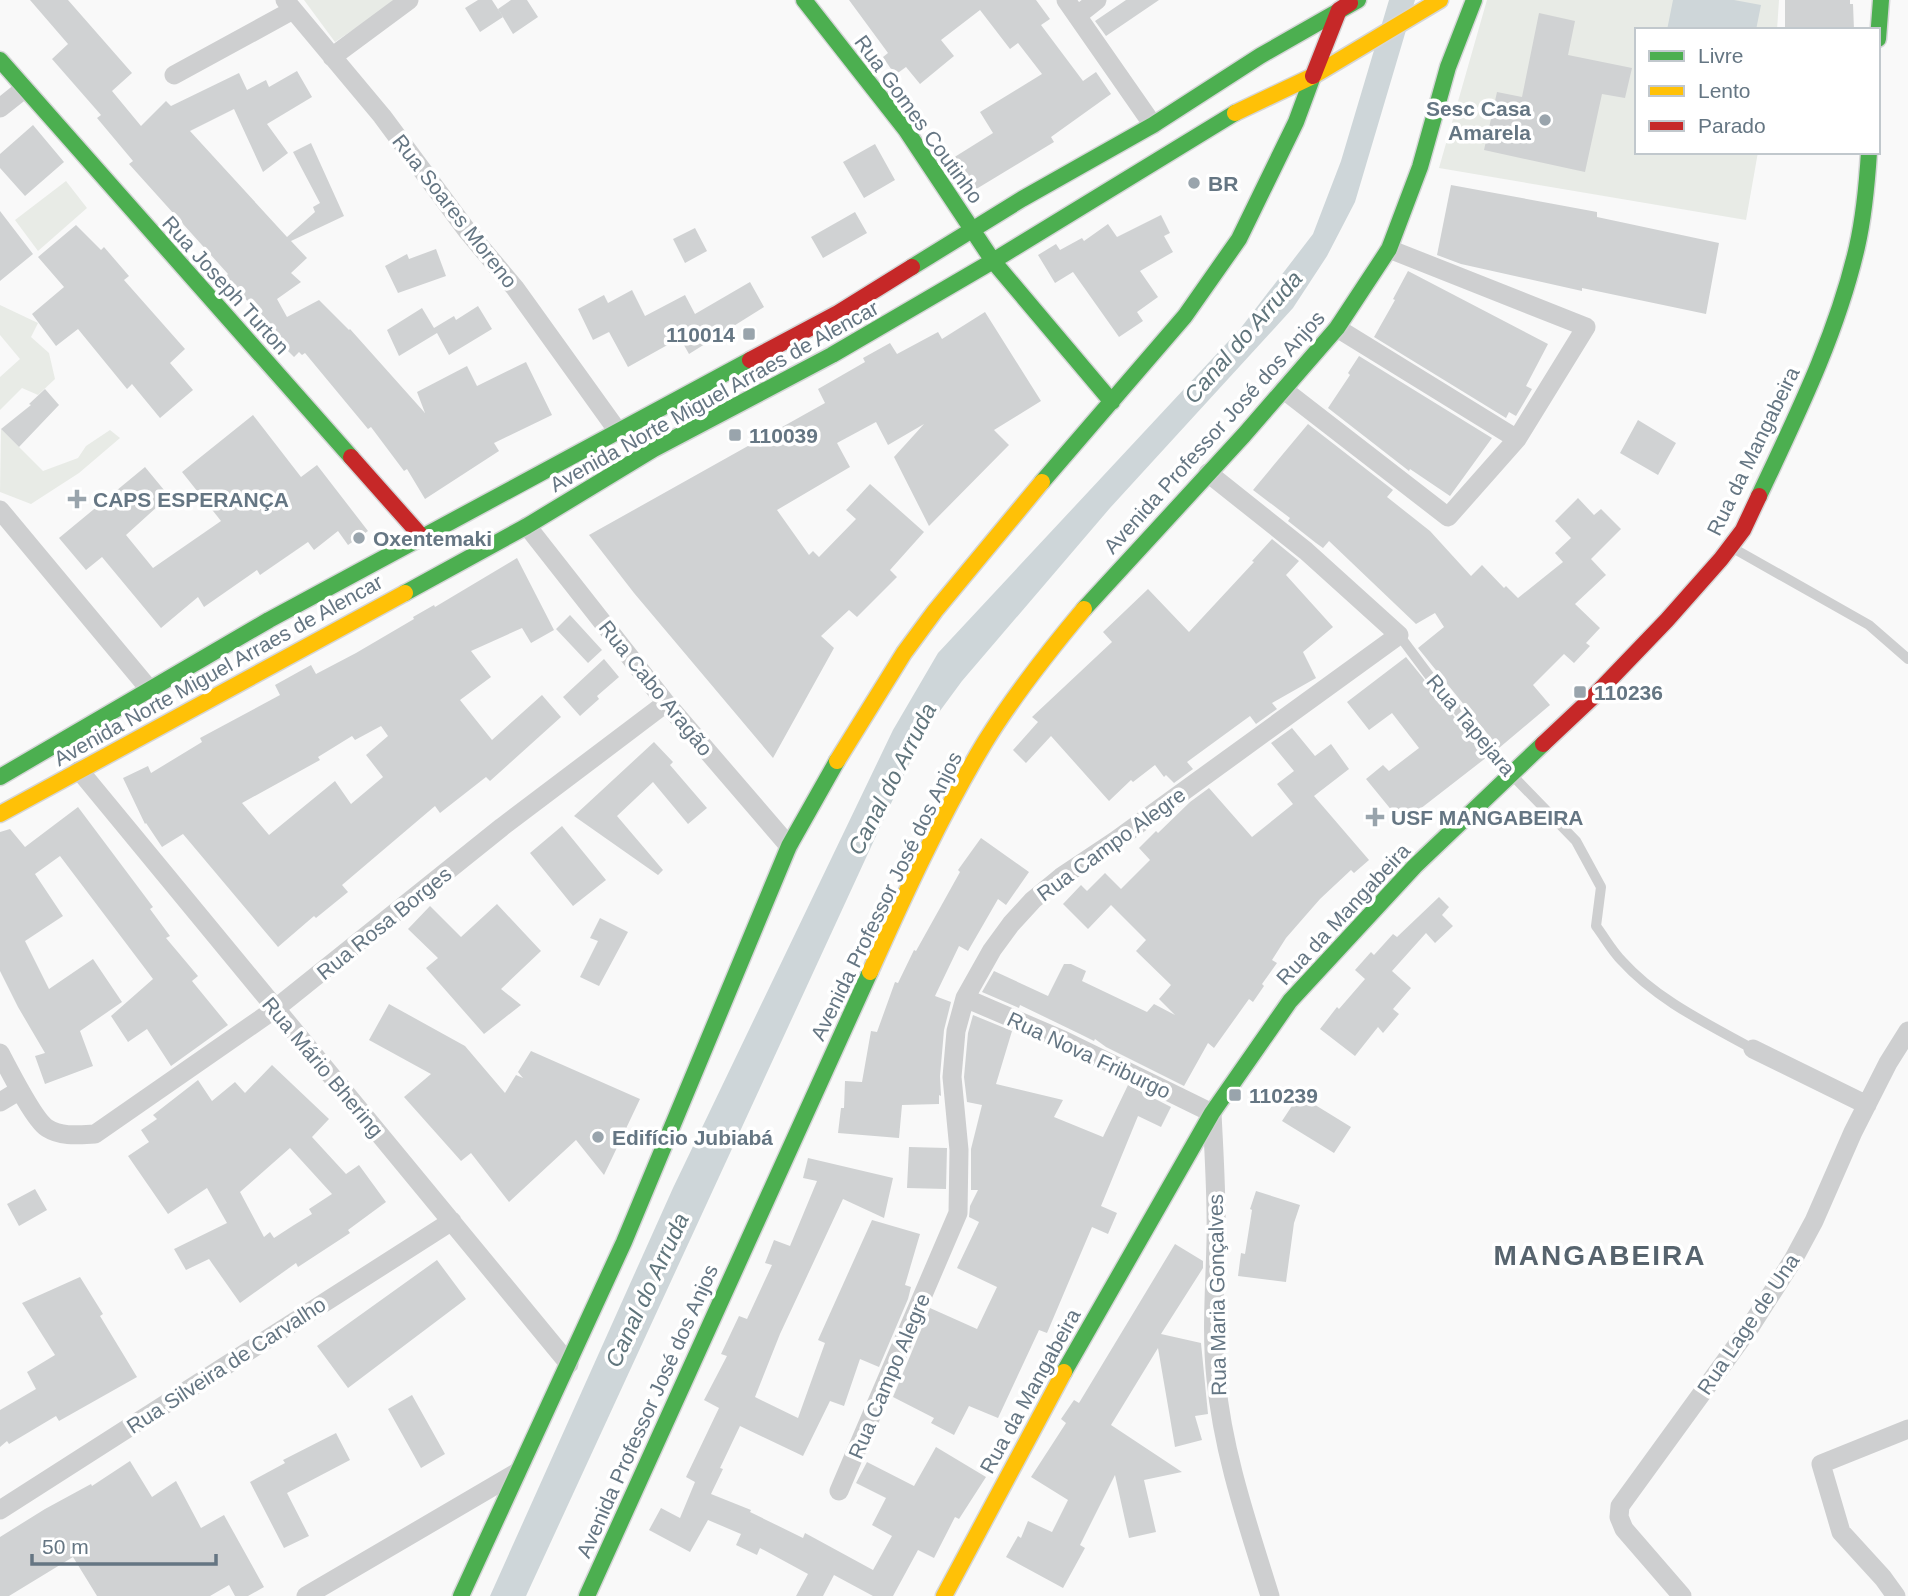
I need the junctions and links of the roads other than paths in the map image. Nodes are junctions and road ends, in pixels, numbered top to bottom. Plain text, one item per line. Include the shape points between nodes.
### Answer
1 (409, 0) edge
2 (804, 0) edge
3 (1097, 0) edge
4 (1356, 0) edge
5 (1440, 0) edge
6 (1474, 0) edge
7 (1881, 0) edge
8 (289, 5) edge
9 (1072, 7) edge
10 (1339, 10) junction
11 (1421, 22) dead end
12 (1879, 28) edge
13 (1444, 41) dead end
14 (332, 57) junction
15 (0, 60) edge
16 (1448, 67) junction
17 (174, 75) dead end
18 (1311, 81) junction
19 (24, 89) junction
20 (0, 108) edge
21 (1238, 111) junction
22 (1256, 118) dead end
23 (1153, 125) junction
24 (1273, 129) dead end
25 (1870, 154) edge
26 (1278, 160) junction
27 (974, 230) junction
28 (1389, 249) junction
29 (993, 261) junction
30 (1338, 328) junction
31 (1284, 390) junction
32 (1112, 402) junction
33 (617, 430) junction
34 (1517, 439) junction
35 (1208, 473) junction
36 (0, 510) edge
37 (527, 526) junction
38 (422, 537) junction
39 (1731, 547) junction
40 (1399, 635) junction
41 (1908, 659) edge
42 (150, 690) junction
43 (666, 703) junction
44 (79, 769) junction
45 (1510, 774) junction
46 (0, 777) edge
47 (0, 814) edge
48 (789, 846) junction
49 (965, 998) junction
50 (275, 1009) junction
51 (1908, 1031) edge
52 (1753, 1049) joint
53 (0, 1053) edge
54 (20, 1090) junction
55 (0, 1102) edge
56 (1867, 1105) junction
57 (1212, 1113) junction
58 (452, 1221) junction
59 (569, 1364) junction
60 (1908, 1429) edge
61 (519, 1471) junction
62 (839, 1490) dead end
63 (0, 1510) edge
64 (306, 1596) edge
65 (461, 1596) edge
66 (587, 1596) edge
67 (944, 1596) edge
68 (1270, 1596) edge
69 (1682, 1596) edge
70 (1896, 1596) edge

1 - 14 street
2 - 27 main road, Rua Gomes Coutinho via 906,130
3 - 9 street
4 - 10 main road, Avenida Norte Miguel Arraes de Alencar
5 - 18 main road, Avenida Norte Miguel Arraes de Alencar
6 - 16 main road, Avenida Professor José dos Anjos
7 - 12 main road
8 - 14 street, Rua Soares Moreno
8 - 17 street
9 - 23 street
10 - 18 main road
10 - 23 main road, Avenida Norte Miguel Arraes de Alencar
11 - 18 main road
13 - 16 main road, Avenida Professor José dos Anjos
14 - 33 street, Rua Soares Moreno via 515,288
15 - 19 main road, Rua Joseph Turton
16 - 28 main road, Avenida Professor José dos Anjos via 1420,167
18 - 21 main road, Avenida Norte Miguel Arraes de Alencar
18 - 26 main road
19 - 20 street
19 - 38 main road, Rua Joseph Turton
21 - 22 main road
21 - 29 main road, Avenida Norte Miguel Arraes de Alencar
23 - 27 main road, Avenida Norte Miguel Arraes de Alencar
24 - 26 main road via 1279,138
25 - 39 main road, Rua da Mangabeira via 1857,247 1844,294 1812,383
26 - 32 main road via 1239,239 1185,316
27 - 29 main road, Rua Gomes Coutinho
27 - 33 main road, Avenida Norte Miguel Arraes de Alencar via 838,313
28 - 30 main road, Avenida Professor José dos Anjos
28 - 34 street via 1586,327
29 - 32 main road, Rua Gomes Coutinho
29 - 37 main road, Avenida Norte Miguel Arraes de Alencar via 832,355 654,449
30 - 31 main road, Avenida Professor José dos Anjos
30 - 34 street
31 - 34 street via 1448,517
31 - 35 main road, Avenida Professor José dos Anjos
32 - 48 main road via 904,653 854,730
33 - 38 main road, Avenida Norte Miguel Arraes de Alencar
35 - 40 street, Rua Tapejara via 1306,551
35 - 66 main road, Avenida Professor José dos Anjos via 1037,665 985,741 890,927
36 - 42 street
37 - 43 street, Rua Cabo Aragão
37 - 44 main road, Avenida Norte Miguel Arraes de Alencar
38 - 42 main road, Avenida Norte Miguel Arraes de Alencar
39 - 41 lane via 1870,625
39 - 45 main road, Rua da Mangabeira via 1594,696
40 - 45 lane, Rua Tapejara
40 - 49 street, Rua Campo Alegre via 1033,900 992,950
42 - 46 main road, Avenida Norte Miguel Arraes de Alencar
43 - 48 street, Rua Cabo Aragão
43 - 50 street, Rua Rosa Borges
44 - 47 main road, Avenida Norte Miguel Arraes de Alencar
44 - 50 street, Rua Mário Bhering
45 - 52 lane, Rua Tapejara via 1576,841 1601,887 1596,926 1621,961 1679,1008
45 - 57 main road, Rua da Mangabeira via 1415,866 1290,1002
48 - 59 main road
49 - 57 street, Rua Nova Friburgo
49 - 62 street, Rua Campo Alegre via 956,1031 952,1077 959,1150 957,1213
50 - 54 street, Rua Rosa Borges via 95,1134 68,1136 45,1127
50 - 58 street, Rua Mário Bhering
51 - 56 street, Rua Lage de Una
52 - 56 street
53 - 54 street
54 - 55 street
56 - 69 street, Rua Lage de Una via 1793,1260 1620,1506 1624,1529
57 - 67 main road, Rua da Mangabeira via 1075,1351
57 - 68 street, Rua Maria Gonçalves via 1215,1377 1222,1427
58 - 59 street, Rua Mário Bhering
58 - 63 street, Rua Silveira de Carvalho
59 - 61 main road
60 - 70 street via 1821,1464 1841,1532
61 - 64 street
61 - 65 main road

